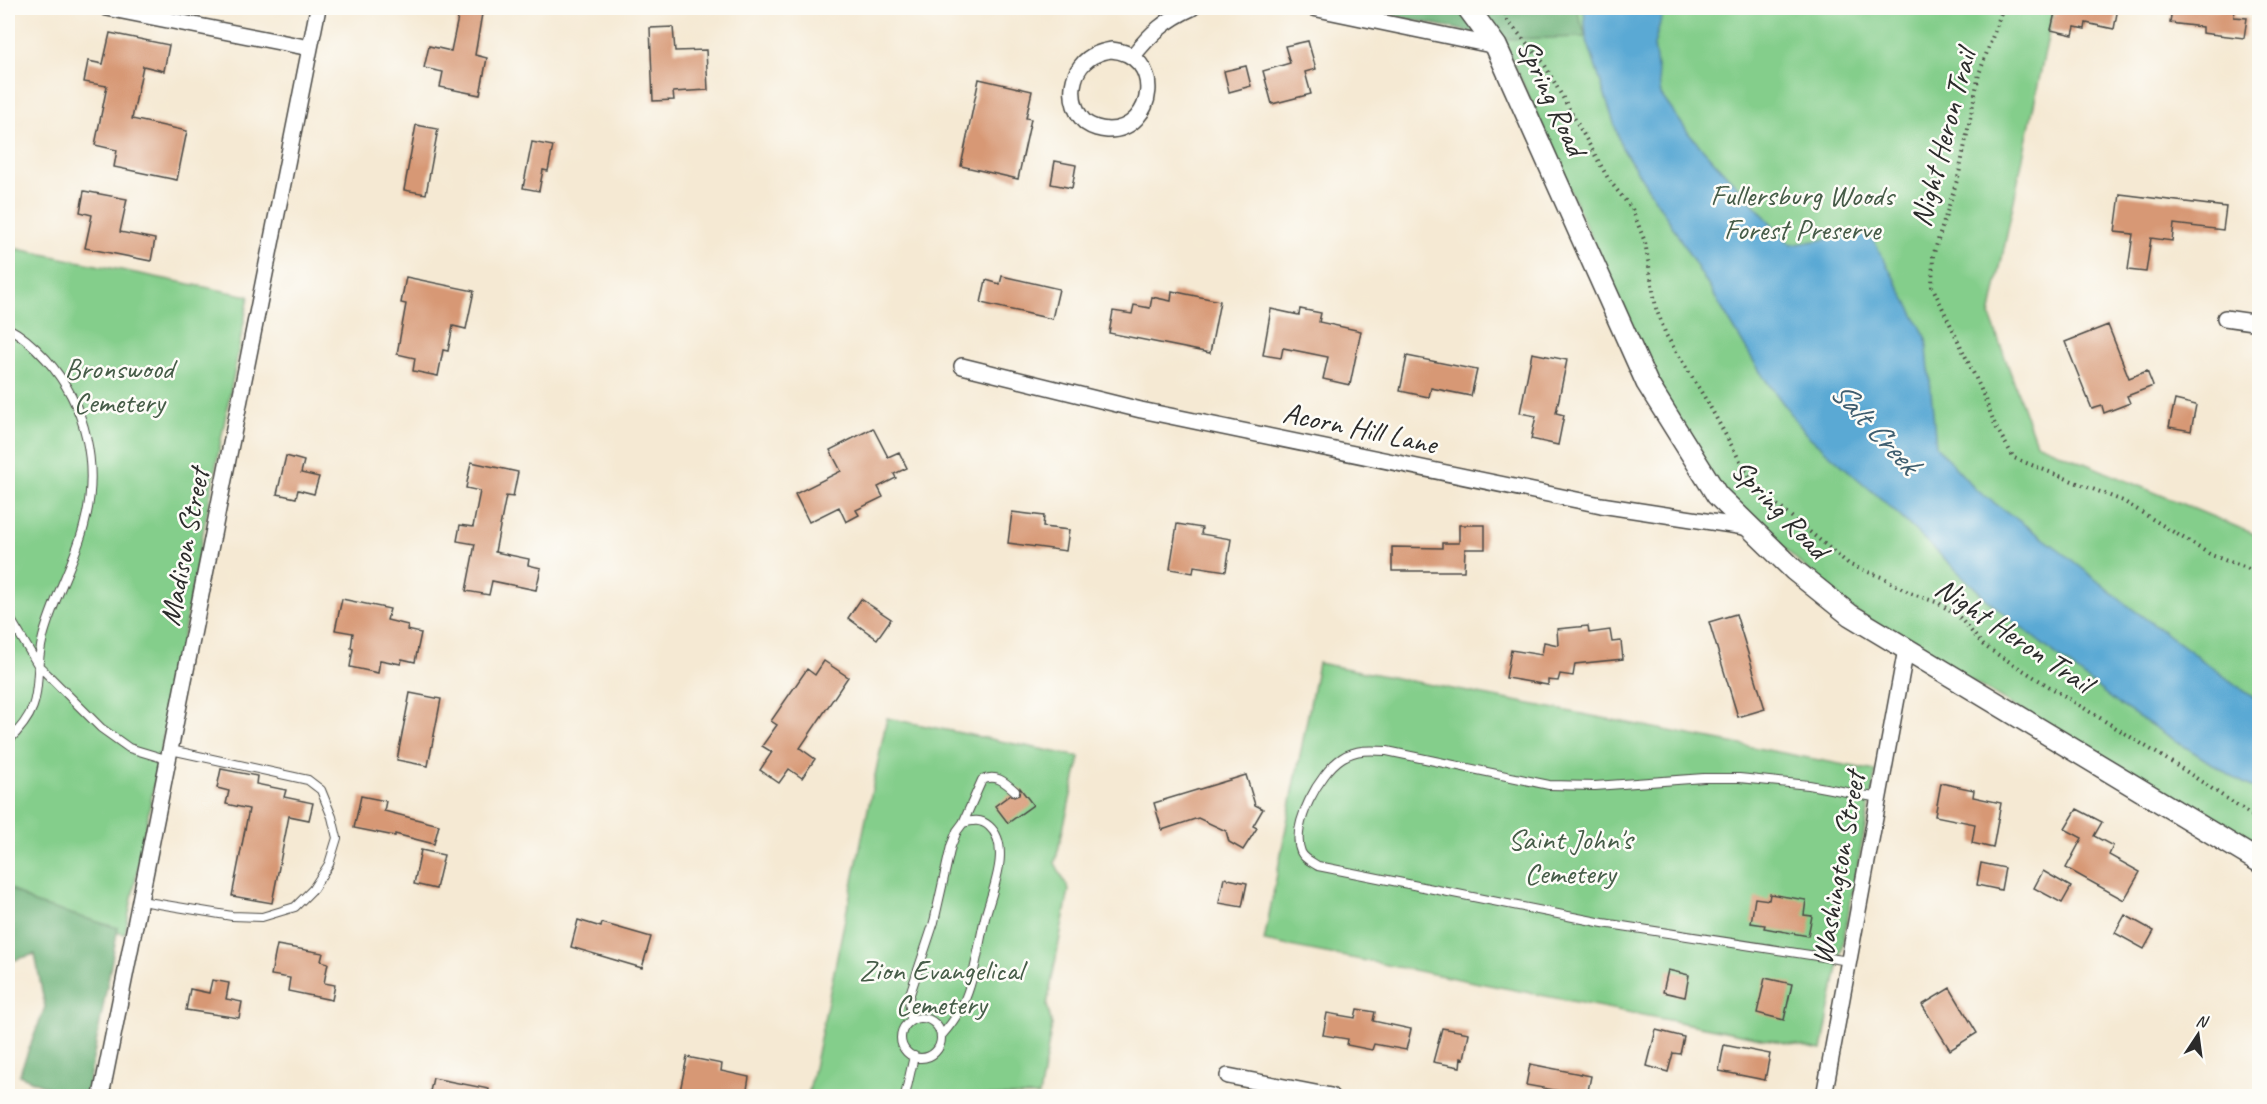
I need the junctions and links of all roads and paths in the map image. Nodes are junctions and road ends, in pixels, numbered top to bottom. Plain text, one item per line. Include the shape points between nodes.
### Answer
1 (107, 8) edge
2 (318, 8) edge
3 (1192, 8) edge
4 (1313, 8) edge
5 (1468, 8) edge
6 (1504, 8) edge
7 (2002, 8) edge
8 (1496, 46) junction
9 (310, 48) junction
10 (1133, 56) junction
11 (2225, 318) dead end
12 (2259, 323) edge
13 (8, 328) edge
14 (962, 366) dead end
15 (1751, 528) junction
16 (2259, 573) edge
17 (8, 615) edge
18 (1906, 649) junction
19 (38, 665) junction
20 (8, 741) edge
21 (170, 755) junction
22 (1015, 791) dead end
23 (1879, 798) junction
24 (2259, 821) edge
25 (963, 823) junction
26 (2259, 862) edge
27 (141, 901) junction
28 (1849, 961) junction
29 (911, 1020) junction
30 (941, 1036) junction
31 (914, 1056) junction
32 (1228, 1076) dead end
33 (102, 1096) edge
34 (905, 1096) edge
35 (1331, 1096) edge
36 (1824, 1096) edge

1 - 9 street
2 - 9 street, Madison Street
3 - 10 street via 1154,30
4 - 8 street
5 - 8 street, Spring Road
6 - 24 path, Night Heron Trail via 1507,20 1543,62 1609,180 1632,209 1645,242 1656,308 1666,335 1754,486 1850,565 1939,603 1960,618 1984,646
7 - 16 path, Night Heron Trail via 1979,74 1959,174 1933,256 1932,286 1996,427 2014,458 2123,501 2211,555
8 - 15 street, Spring Road via 1647,382 1717,495
9 - 21 street, Madison Street
10 - 10 street via 1110,50 1095,54 1077,73 1071,97 1089,125 1114,130 1128,126 1146,105 1146,77 1141,63
11 - 12 street
13 - 19 lane via 38,350 70,390 90,452 92,478 84,526 43,638
14 - 15 street, Acorn Hill Lane via 1142,410 1600,505
15 - 18 street, Spring Road via 1826,597
17 - 19 lane
18 - 23 street, Washington Street
18 - 26 street, Spring Road
19 - 20 lane via 36,701
19 - 21 lane via 116,739 139,752
21 - 27 street, Madison Street
21 - 27 lane via 308,780 321,790 337,838 329,864 295,907 262,917 232,916
22 - 25 lane via 997,778 982,780
23 - 28 street, Washington Street
23 - 28 lane via 1739,778 1549,785 1368,749 1342,758 1330,768 1316,787 1300,830 1302,854 1326,868 1603,923
25 - 29 lane via 951,846 936,913 909,997
25 - 30 lane via 979,820 993,831 1000,849 999,870 970,985 954,1021
27 - 33 street, Madison Street
28 - 36 street, Washington Street
29 - 30 lane via 927,1019
29 - 31 lane via 901,1032 901,1041
30 - 31 lane via 935,1051 922,1058
31 - 34 lane
32 - 35 street

